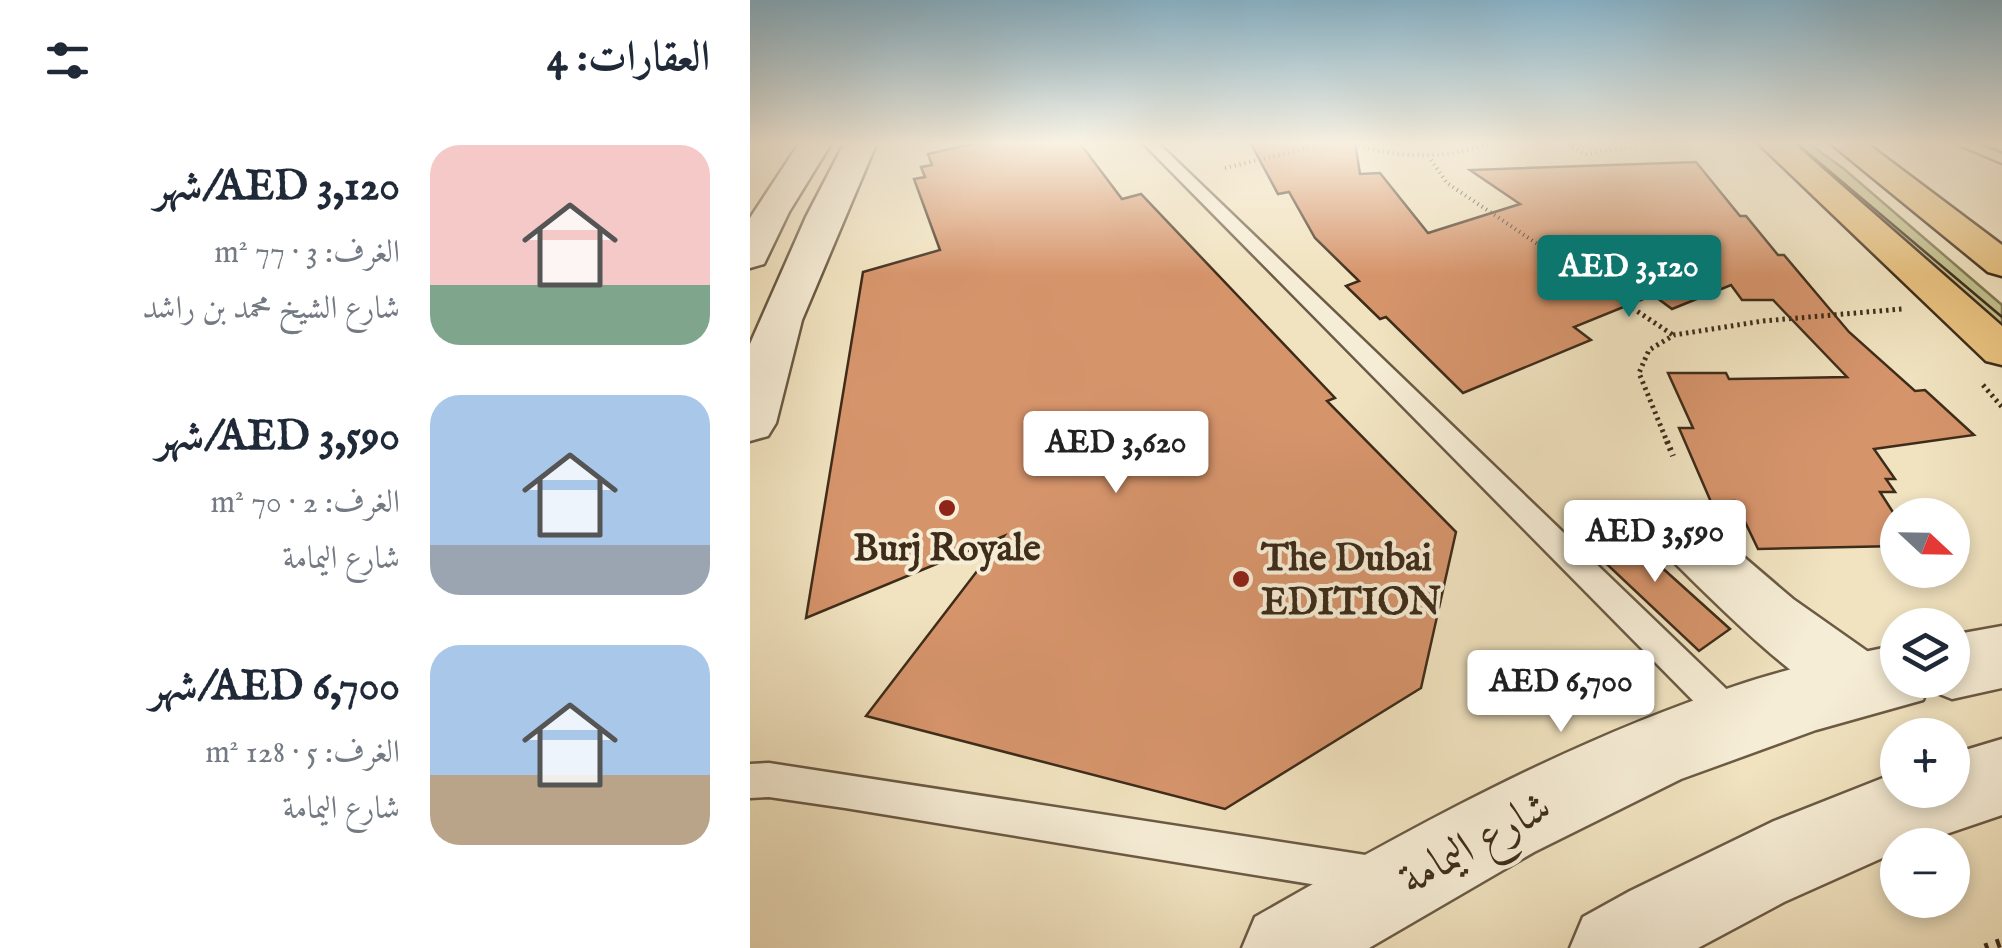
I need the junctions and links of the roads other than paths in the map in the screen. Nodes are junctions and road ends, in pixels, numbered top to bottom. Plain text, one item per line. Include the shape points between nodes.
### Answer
1 (788, 186) edge
2 (839, 186) edge
3 (1203, 186) edge
4 (1821, 186) edge
5 (1902, 186) edge
6 (754, 241) edge
7 (2002, 264) edge
8 (780, 320) junction
9 (2002, 351) edge
10 (750, 423) edge
11 (1663, 531) dead end
12 (2002, 657) edge
13 (1970, 663) edge
14 (1825, 696) edge
15 (2002, 778) edge
16 (750, 781) edge
17 (1404, 878) junction
18 (1286, 948) edge
19 (1614, 948) edge

1 - 6 street
2 - 8 street
3 - 14 lane
4 - 9 main road
5 - 7 main road
6 - 8 street via 785,240 772,287
8 - 10 street
11 - 14 street via 1747,624
12 - 13 street
14 - 17 street, شارع اليمامة via 1539,804
15 - 19 street via 1829,836
16 - 17 lane via 915,800 1224,856
17 - 18 street, شارع اليمامة

